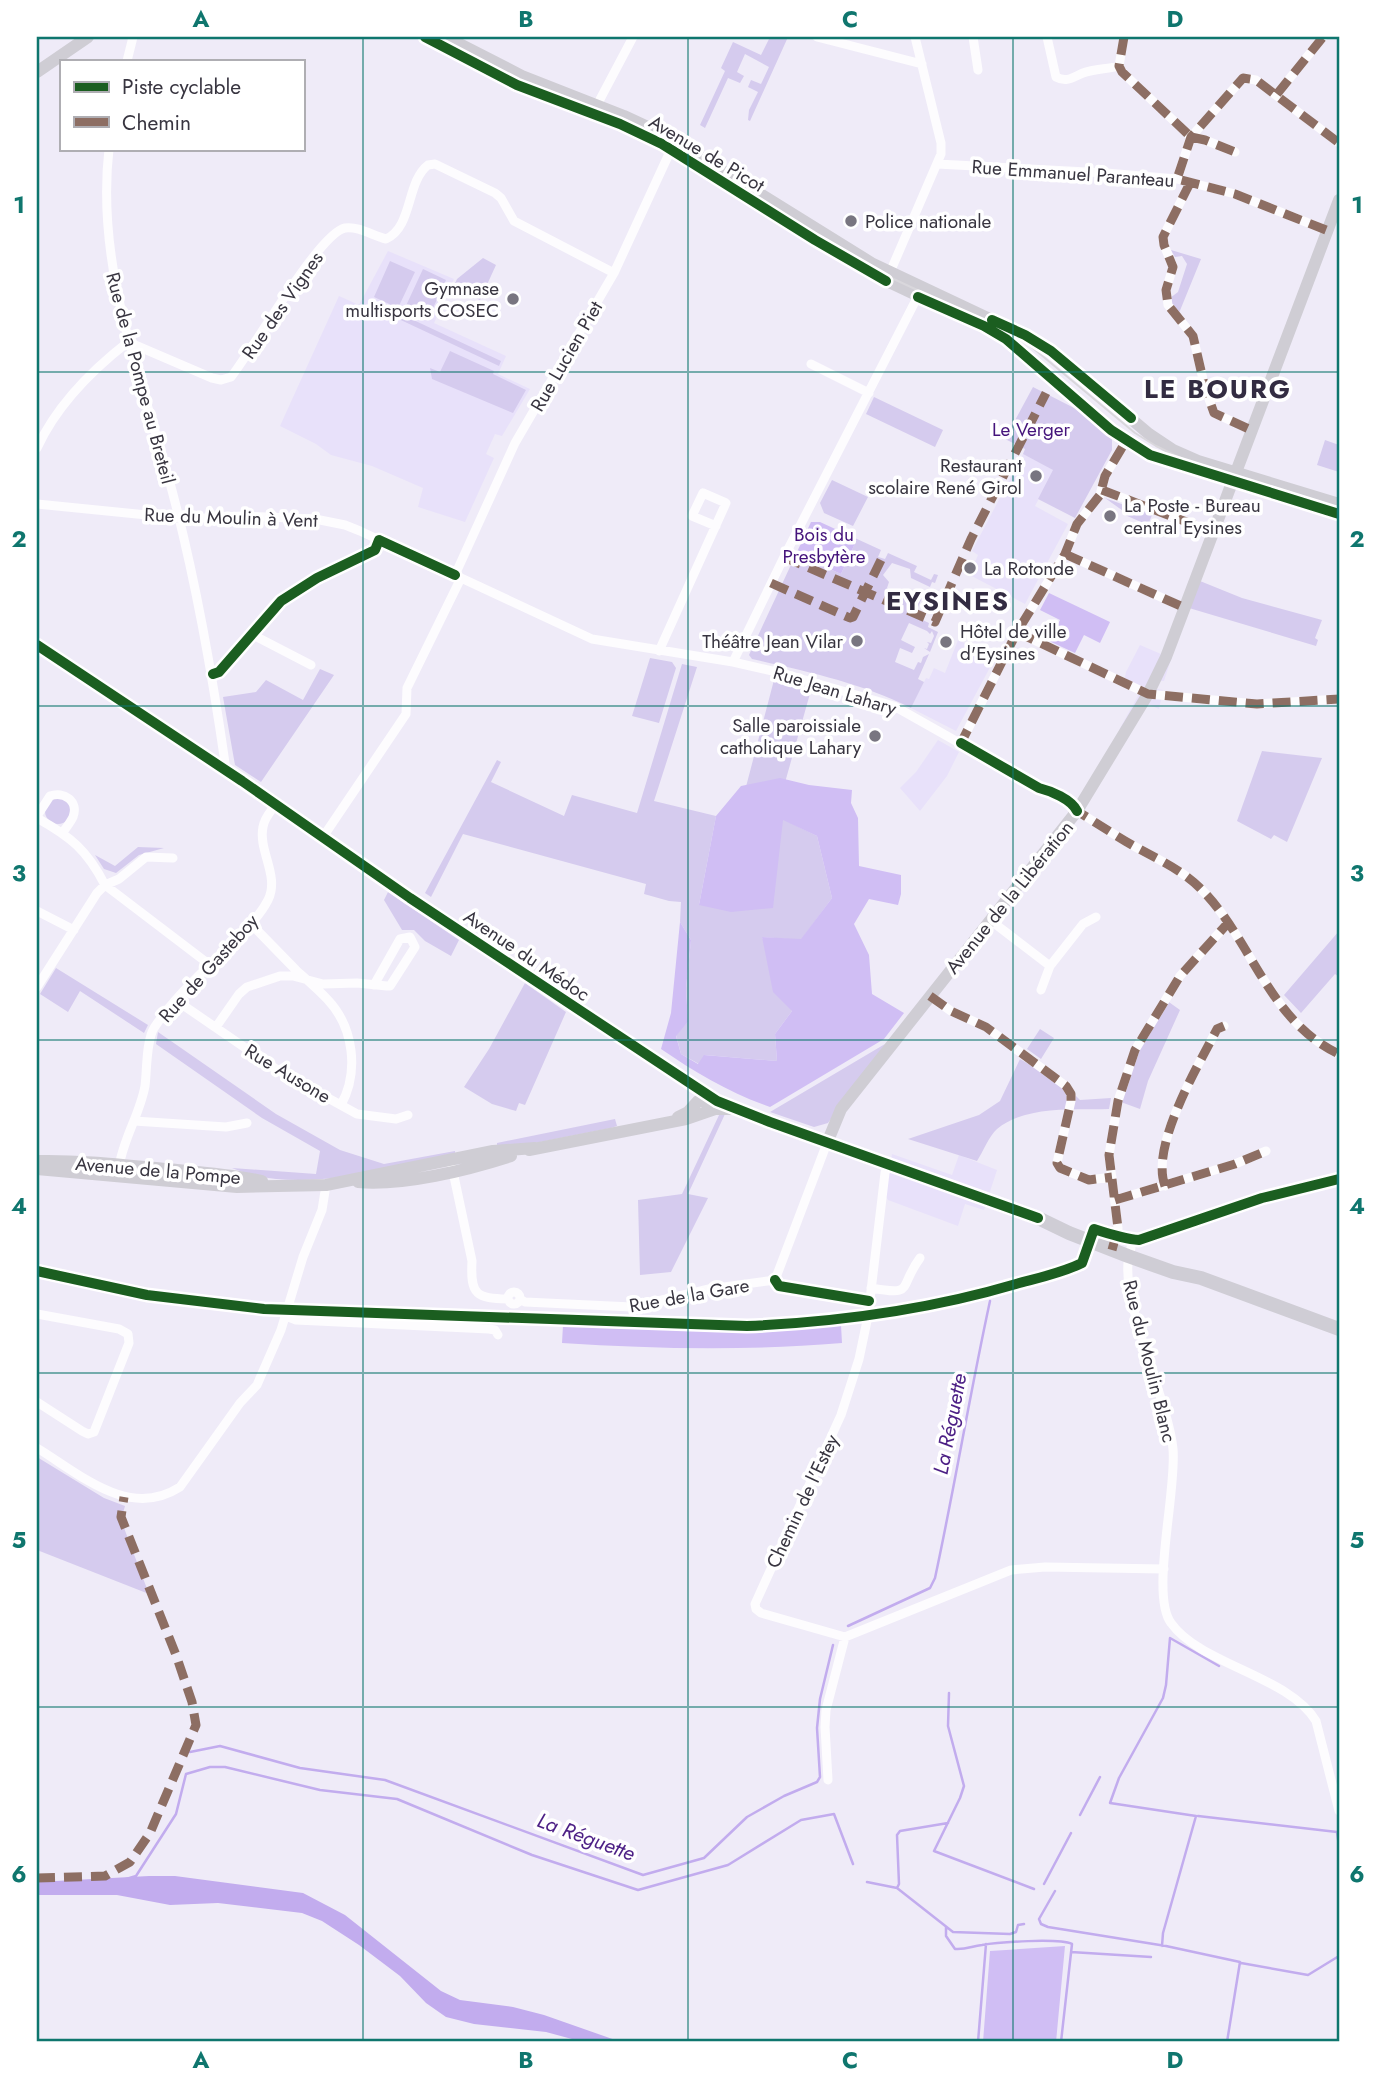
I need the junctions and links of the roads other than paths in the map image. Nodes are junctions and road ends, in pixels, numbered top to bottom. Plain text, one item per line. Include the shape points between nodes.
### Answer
1 (88, 37) edge
2 (99, 37) edge
3 (133, 37) edge
4 (425, 37) edge
5 (446, 37) edge
6 (633, 37) edge
7 (817, 37) edge
8 (915, 37) edge
9 (973, 37) edge
10 (1047, 37) edge
11 (1124, 37) edge
12 (1323, 37) edge
13 (66, 54) junction
14 (127, 60) edge
15 (922, 64) junction
16 (1119, 66) junction
17 (978, 70) dead end
18 (37, 72) edge
19 (1276, 94) junction
20 (597, 105) junction
21 (1191, 137) junction
22 (1339, 143) edge
23 (679, 148) junction
24 (109, 150) edge
25 (1235, 152) dead end
26 (937, 164) junction
27 (1177, 179) junction
28 (1190, 183) junction
29 (1339, 200) edge
30 (1326, 230) junction
31 (614, 273) junction
32 (888, 277) junction
33 (920, 293) junction
34 (128, 342) junction
35 (811, 364) dead end
36 (869, 393) junction
37 (1251, 430) junction
38 (1126, 441) junction
39 (37, 448) edge
40 (1233, 477) junction
41 (1102, 490) junction
42 (37, 503) edge
43 (1339, 504) edge
44 (1339, 514) edge
45 (177, 518) junction
46 (716, 526) dead end
47 (1213, 532) junction
48 (379, 540) junction
49 (1065, 554) junction
50 (458, 577) junction
51 (1185, 608) junction
52 (1017, 632) junction
53 (251, 634) junction
54 (37, 645) edge
55 (659, 651) junction
56 (733, 662) junction
57 (311, 665) dead end
58 (213, 674) junction
59 (1148, 694) junction
60 (1339, 699) edge
61 (961, 743) junction
62 (226, 770) junction
63 (276, 804) junction
64 (1077, 811) junction
65 (37, 817) edge
66 (63, 832) junction
67 (323, 837) junction
68 (173, 858) dead end
69 (105, 885) junction
70 (37, 911) edge
71 (1096, 917) dead end
72 (990, 920) junction
73 (1228, 923) junction
74 (251, 924) junction
75 (74, 930) junction
76 (210, 965) junction
77 (1050, 966) junction
78 (308, 981) junction
79 (374, 985) junction
80 (37, 987) edge
81 (1041, 990) dead end
82 (930, 996) junction
83 (177, 1000) junction
84 (1224, 1026) dead end
85 (216, 1027) junction
86 (1339, 1054) edge
87 (691, 1085) junction
88 (698, 1101) junction
89 (718, 1101) junction
90 (341, 1105) junction
91 (734, 1109) junction
92 (408, 1115) dead end
93 (672, 1120) junction
94 (134, 1121) junction
95 (247, 1123) dead end
96 (827, 1143) junction
97 (1266, 1151) dead end
98 (37, 1161) edge
99 (888, 1164) junction
100 (452, 1165) junction
101 (37, 1169) edge
102 (119, 1171) junction
103 (1112, 1177) junction
104 (326, 1185) junction
105 (1165, 1186) junction
106 (1115, 1200) junction
107 (1114, 1246) junction
108 (1129, 1252) junction
109 (920, 1258) dead end
110 (775, 1280) junction
111 (871, 1288) junction
112 (869, 1301) junction
113 (37, 1314) edge
114 (286, 1316) junction
115 (1339, 1329) edge
116 (498, 1335) dead end
117 (37, 1402) edge
118 (37, 1448) edge
119 (1164, 1570) junction
120 (845, 1637) junction
121 (828, 1780) dead end
122 (1339, 1811) edge

1 - 13 street
2 - 13 street
3 - 14 street
4 - 23 street, Avenue de Picot via 517,85
5 - 20 street, Avenue de Picot via 522,76
6 - 20 street
7 - 15 street
8 - 15 street
9 - 17 street
10 - 16 street via 1060,79
11 - 16 street
12 - 19 street
13 - 18 street
15 - 26 street via 941,143
16 - 21 street
19 - 21 street via 1256,80 1243,78
19 - 22 street
20 - 23 street, Avenue de Picot via 642,123
21 - 25 street
21 - 27 street
23 - 31 street, Rue Lucien Piet
23 - 32 street, Avenue de Picot via 815,240
24 - 34 street, Rue de la Pompe au Breteil via 109,250
26 - 27 street, Rue Emmanuel Paranteau
26 - 32 street
27 - 28 street, Rue Emmanuel Paranteau
28 - 30 street, Rue Emmanuel Paranteau via 1236,194
28 - 37 street via 1163,237 1173,267 1167,299 1193,336 1214,413
29 - 30 street, Avenue de la Libération
30 - 37 street, Avenue de la Libération
31 - 34 street, Rue des Vignes via 514,221 495,193 435,164 420,174 397,232 386,239 349,227 332,235 231,377 212,378
31 - 50 street, Rue Lucien Piet via 515,443
32 - 33 street, Avenue de Picot
33 - 36 street
33 - 38 street, Avenue de Picot via 1006,340
33 - 40 street, Avenue de Picot via 1036,341 1166,446
34 - 39 street via 48,425
34 - 45 street, Rue de la Pompe au Breteil
35 - 36 street
36 - 56 street
37 - 40 street, Avenue de la Libération
38 - 40 street, Avenue de Picot via 1159,459
38 - 41 street
40 - 43 street
40 - 44 street
40 - 47 street, Avenue de la Libération
41 - 47 street
41 - 49 street via 1077,524
42 - 45 street, Rue du Moulin à Vent
45 - 48 street, Rue du Moulin à Vent via 315,519 345,525
45 - 58 street, Rue de la Pompe au Breteil
46 - 55 street
47 - 51 street, Avenue de la Libération
48 - 50 street, Rue du Moulin à Vent
48 - 53 street via 375,550 281,601
49 - 51 street
49 - 52 street
50 - 55 street, Rue du Moulin à Vent via 592,639
50 - 67 street, Rue Lucien Piet via 407,688 407,714
51 - 59 street, Avenue de la Libération
52 - 59 street
52 - 61 street
53 - 57 street
53 - 58 street
54 - 62 main road, Avenue du Médoc
55 - 56 street, Rue du Moulin à Vent
56 - 61 street, Rue Jean Lahary via 894,706
58 - 62 street, Rue de la Pompe au Breteil
59 - 60 street via 1257,704
59 - 64 street, Avenue de la Libération
61 - 64 street, Rue Jean Lahary via 1074,805
62 - 63 main road, Avenue du Médoc
63 - 67 main road, Avenue du Médoc
63 - 74 street, Rue de Gasteboy via 262,829 271,889
64 - 72 street, Avenue de la Libération
64 - 73 street, Rue Jean Lahary via 1177,870 1198,886
65 - 66 street
65 - 66 street via 50,796 67,796 74,814
66 - 69 street via 87,855
67 - 87 main road, Avenue du Médoc
68 - 69 street via 146,857
69 - 75 street
69 - 76 street
70 - 75 street
71 - 77 street via 1083,924
72 - 77 street
72 - 82 street, Avenue de la Libération
73 - 86 street, Rue Jean Lahary via 1274,998 1310,1036
73 - 103 street via 1180,976 1135,1050 1111,1138
74 - 76 street, Rue de Gasteboy
74 - 78 street
75 - 80 street
76 - 83 street, Rue de Gasteboy
77 - 81 street
78 - 79 street
78 - 85 street via 286,976 256,983 239,994
78 - 90 street via 328,1000 346,1028 352,1078
79 - 79 street via 393,985 415,947 410,937 400,939
82 - 96 street, Avenue de la Libération via 841,1109
82 - 103 street via 986,1027 1066,1086 1071,1101 1059,1168 1089,1180
83 - 85 street, Rue Ausone
83 - 94 street, Rue de Gasteboy via 152,1032
84 - 105 street via 1217,1029 1173,1116 1161,1175
85 - 90 street, Rue Ausone via 279,1071
87 - 88 street
87 - 89 main road, Avenue du Médoc
88 - 89 street
88 - 93 street, Avenue de la Pompe
89 - 91 main road, Avenue du Médoc
90 - 92 street, Rue Ausone via 363,1117 397,1119
91 - 93 street, Avenue de la Pompe
91 - 96 main road, Avenue du Médoc
93 - 100 street, Avenue de la Pompe
94 - 95 street via 226,1127
94 - 102 street, Rue de Gasteboy
96 - 99 main road, Avenue du Médoc
96 - 110 street, Rue de la Gare
97 - 105 street
98 - 102 street, Avenue de la Pompe
99 - 107 main road, Avenue du Médoc
99 - 111 street
100 - 104 street, Avenue de la Pompe via 380,1184 347,1181
100 - 110 street, Rue de la Gare via 476,1291 484,1298 508,1299 514,1304 520,1300 632,1307
101 - 102 street, Avenue de la Pompe
102 - 104 street, Avenue de la Pompe
103 - 106 street
104 - 114 street
105 - 106 street
106 - 107 street via 1118,1228
107 - 108 main road, Avenue du Médoc
108 - 115 main road, Avenue du Médoc via 1173,1272
108 - 119 street, Rue du Moulin Blanc via 1133,1304 1172,1440 1174,1472
109 - 111 street via 902,1291
110 - 112 street, Rue de la Gare via 779,1286
111 - 112 street
112 - 120 street, Chemin de l'Estey via 859,1359 841,1415 755,1604 761,1613
113 - 117 street via 120,1329 128,1334 129,1343 94,1432 82,1431
114 - 116 street via 489,1329
114 - 118 street via 257,1385 180,1487 168,1496 148,1500 104,1490
119 - 120 street via 1010,1570
119 - 122 street, Rue du Moulin Blanc via 1166,1613 1180,1632 1310,1712
120 - 121 street via 827,1710

